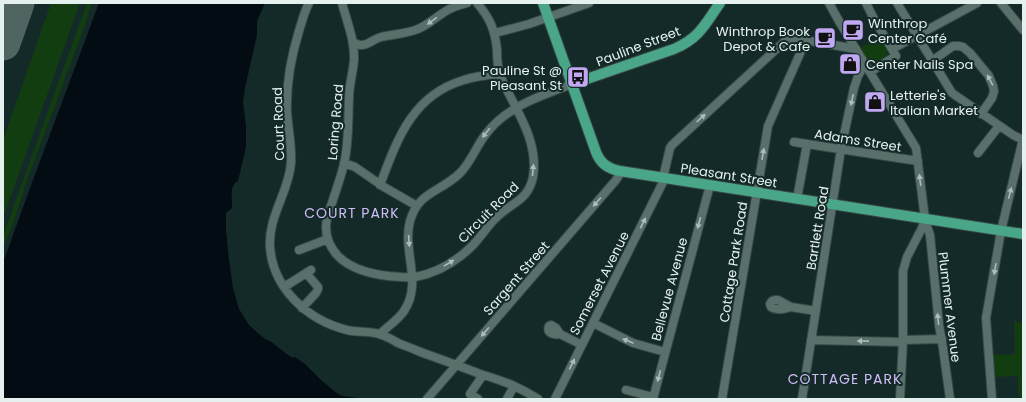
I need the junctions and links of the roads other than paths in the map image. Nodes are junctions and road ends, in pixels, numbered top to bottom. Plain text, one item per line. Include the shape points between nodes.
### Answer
1 (309, 3) edge
2 (342, 3) edge
3 (466, 3) edge
4 (477, 3) edge
5 (543, 3) edge
6 (589, 3) edge
7 (720, 3) edge
8 (829, 3) edge
9 (866, 3) edge
10 (897, 3) edge
11 (977, 3) edge
12 (1001, 3) edge
13 (548, 17) junction
14 (1023, 30) edge
15 (495, 33) junction
16 (917, 35) junction
17 (806, 40) junction
18 (353, 42) junction
19 (367, 45) junction
20 (856, 49) junction
21 (894, 53) junction
22 (932, 61) junction
23 (354, 63) junction
24 (865, 64) junction
25 (870, 72) junction
26 (500, 74) junction
27 (572, 84) junction
28 (516, 108) junction
29 (982, 114) junction
30 (999, 126) junction
31 (1023, 140) edge
32 (794, 142) dead end
33 (807, 144) junction
34 (841, 149) junction
35 (978, 153) dead end
36 (918, 161) junction
37 (344, 163) junction
38 (621, 172) junction
39 (664, 178) junction
40 (380, 185) junction
41 (710, 185) junction
42 (757, 193) junction
43 (797, 199) junction
44 (832, 204) junction
45 (417, 206) junction
46 (925, 219) junction
47 (1001, 231) junction
48 (1023, 234) edge
49 (328, 239) junction
50 (299, 250) dead end
51 (413, 278) junction
52 (284, 287) junction
53 (791, 307) dead end
54 (302, 308) junction
55 (816, 311) junction
56 (593, 323) junction
57 (380, 334) junction
58 (560, 334) dead end
59 (942, 339) junction
60 (812, 340) junction
61 (902, 341) junction
62 (582, 345) junction
63 (665, 352) junction
64 (456, 365) junction
65 (483, 375) junction
66 (514, 386) junction
67 (626, 390) dead end
68 (653, 398) edge
69 (427, 399) edge
70 (478, 399) edge
71 (507, 399) edge
72 (538, 399) edge
73 (555, 399) edge
74 (722, 399) edge
75 (802, 399) edge
76 (900, 399) edge
77 (950, 399) edge
78 (992, 399) edge

1 - 52 street, Court Road via 296,41 288,84 287,112 292,155 290,171 270,234 273,261
2 - 18 street, Loring Road
3 -> 19 street via 446,10 417,30 381,37
4 - 15 street, Circuit Road via 488,16
5 - 13 main road, Pleasant Street
6 - 13 street
7 - 27 main road, Pauline Street via 702,30 682,45
8 - 20 street, Plummer Avenue
9 - 21 street
10 - 16 street
11 - 16 street
12 - 14 street
13 - 15 street
13 - 27 main road, Pleasant Street
15 - 26 street, Circuit Road
16 - 21 street
16 - 22 street
17 - 20 street, Somerset Avenue
39 -> 17 street, Somerset Avenue via 672,144 784,42 794,39
42 -> 17 street, Cottage Park Road via 768,126
18 - 19 street
18 - 23 street, Loring Road
19 - 23 street
20 - 24 street, Plummer Avenue
21 - 25 street
22 - 29 street via 953,94
29 -> 22 street via 994,91 989,76 970,53 963,47 955,46
23 - 37 street, Loring Road via 349,90
24 - 25 street, Plummer Avenue
24 -> 34 street, Bartlett Road via 854,88
25 - 36 street, Plummer Avenue via 916,148
26 - 28 street, Circuit Road
26 - 40 street via 460,80 424,102 403,131
27 - 28 street
27 - 38 main road, Pleasant Street via 599,158 610,168
28 -> 45 street via 497,121 487,132 460,174 426,196
51 -> 28 street, Circuit Road via 441,268 461,256 496,217 527,192 533,177 533,152 528,133
29 - 30 street
30 - 31 street
30 - 35 street
47 -> 31 street
32 - 33 street, Adams Street
33 - 34 street, Adams Street
33 - 43 street
34 - 36 street, Adams Street
34 - 44 street, Bartlett Road
46 -> 36 street, Plummer Avenue
37 - 40 street via 355,167
37 - 49 street, Loring Road via 327,217
38 - 39 main road, Pleasant Street
38 -> 64 street, Sargent Street
39 - 41 main road, Pleasant Street
56 -> 39 street, Somerset Avenue
40 - 45 street
41 - 42 main road, Pleasant Street
41 -> 63 street, Bellevue Avenue
42 - 43 main road, Pleasant Street
42 - 74 street, Cottage Park Road
43 - 44 main road, Pleasant Street
44 - 46 main road, Pleasant Street
44 - 55 street, Bartlett Road
45 -> 51 street via 408,235
46 - 47 main road, Pleasant Street
59 -> 46 street, Plummer Avenue
46 - 61 street via 903,271
47 - 48 main road, Pleasant Street
47 -> 78 street via 986,321
49 - 50 street
49 - 51 street, Loring Road via 333,250 352,266 380,275
51 - 57 street via 405,310
52 - 54 street, Court Road
52 - 54 street via 308,272 318,289
53 - 55 street
54 - 57 street, Court Road via 321,320 350,331
55 - 60 street, Bartlett Road
56 - 62 street, Somerset Avenue
63 -> 56 street via 633,343
57 - 64 street, Court Road
58 - 62 street
59 - 61 street
59 - 77 street, Plummer Avenue
61 -> 60 street
60 - 75 street, Bartlett Road
61 - 76 street
73 -> 62 street, Somerset Avenue
63 -> 68 street, Bellevue Avenue
64 - 65 street, Court Road
64 - 69 street, Sargent Street
65 - 66 street, Court Road
65 - 70 street via 470,394
66 - 71 street
66 - 72 street, Court Road
67 - 68 street

